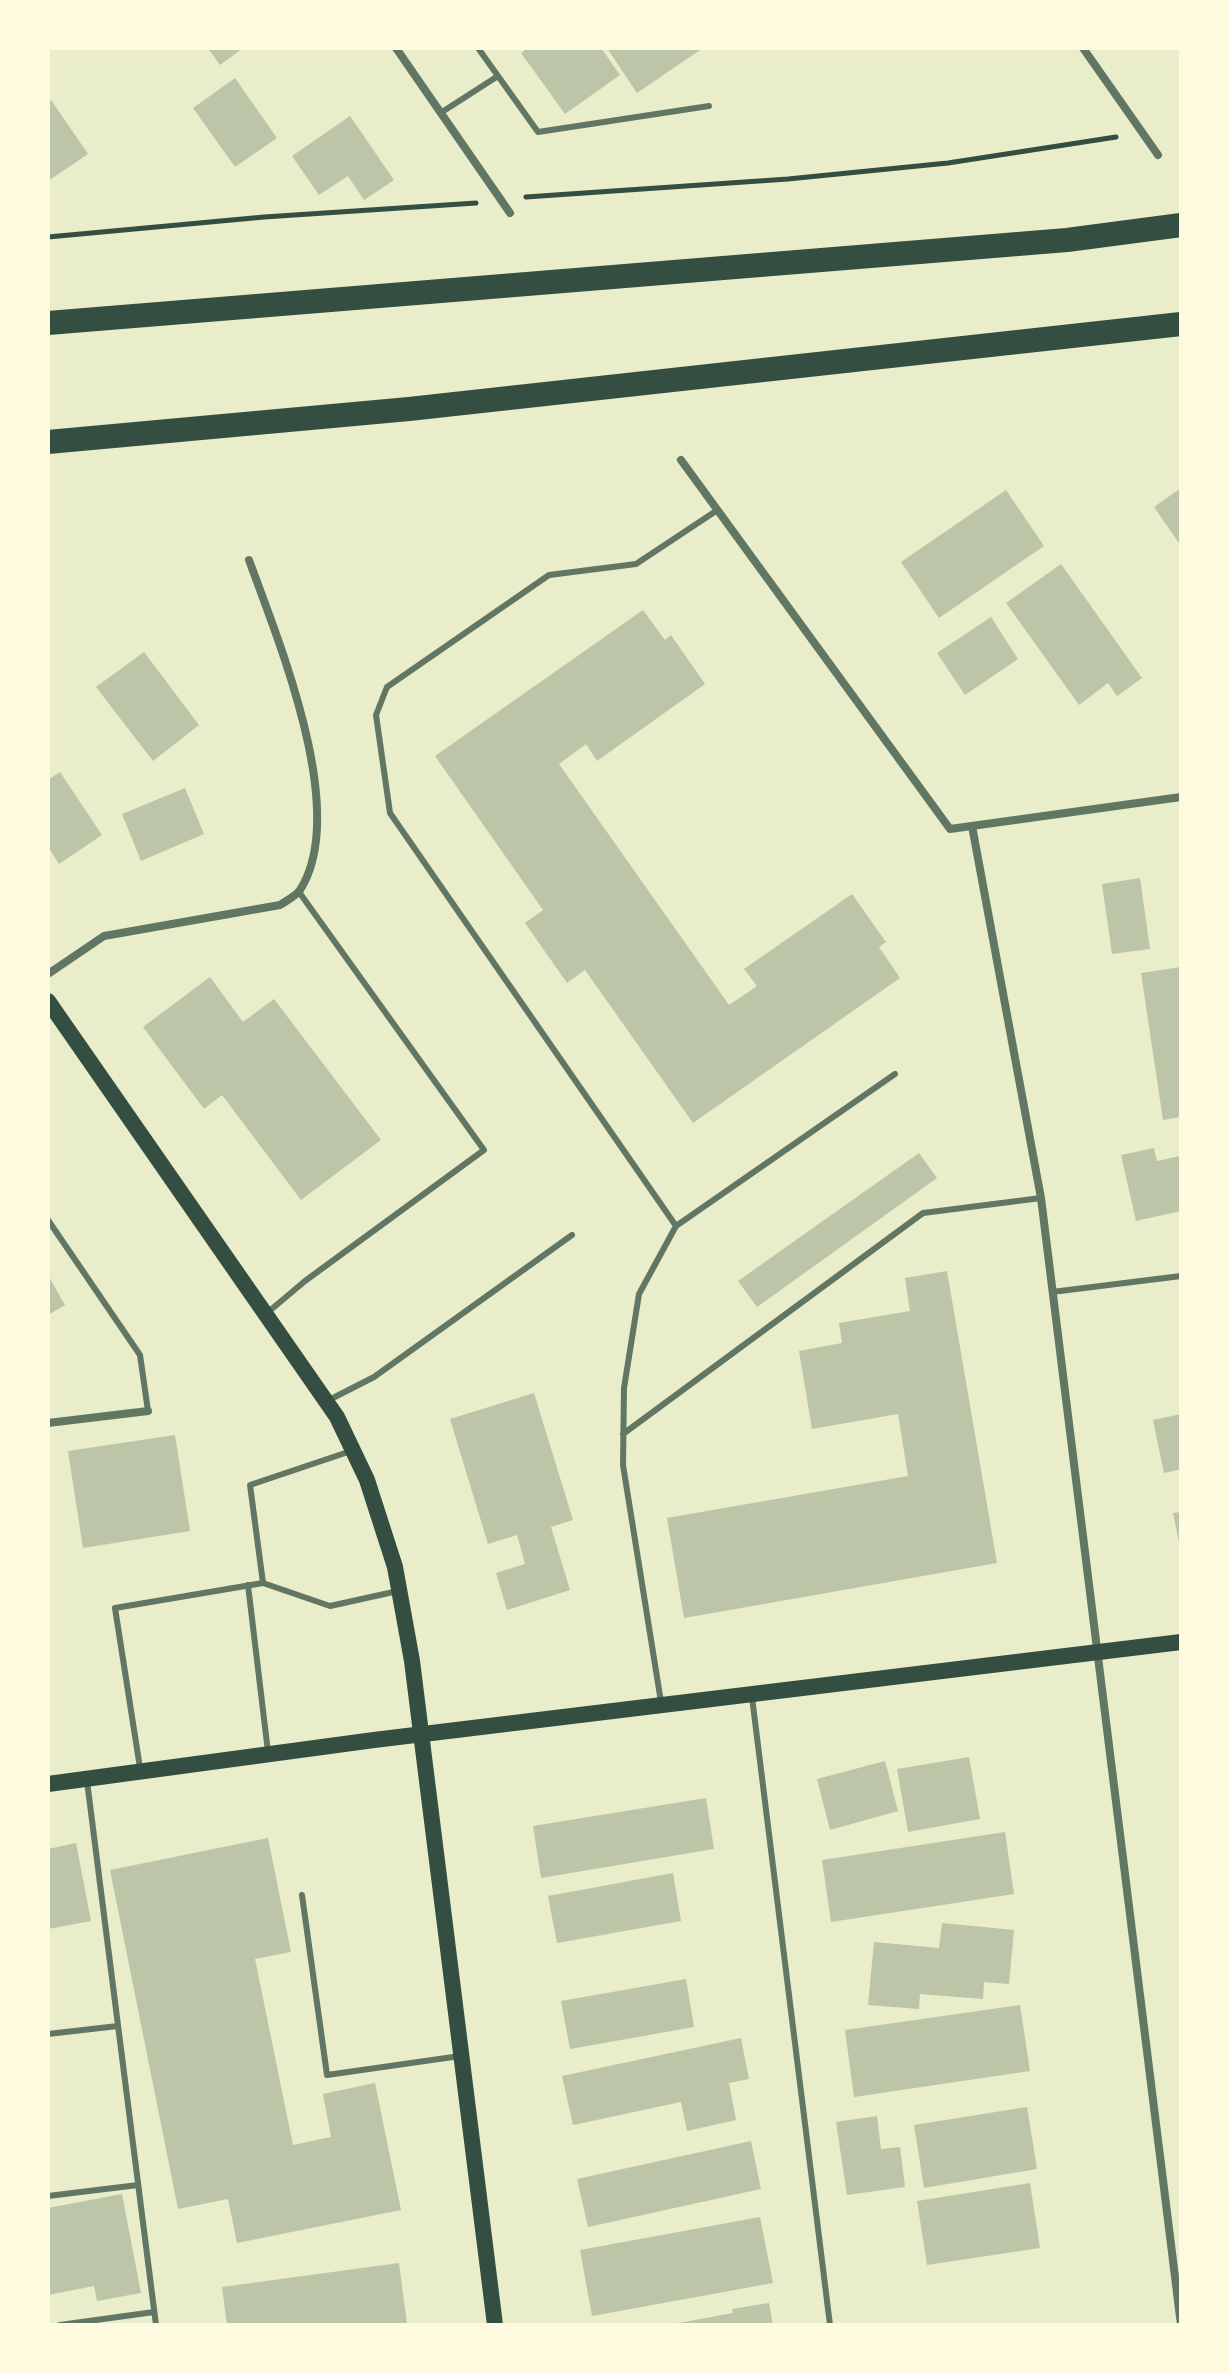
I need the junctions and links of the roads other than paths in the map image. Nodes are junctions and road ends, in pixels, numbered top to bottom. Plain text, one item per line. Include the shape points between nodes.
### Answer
1 (396, 48) edge
2 (478, 48) edge
3 (1096, 48) edge
4 (1085, 51) edge
5 (498, 76) junction
6 (709, 106) dead end
7 (442, 112) junction
8 (1158, 155) dead end
9 (510, 213) dead end
10 (1181, 225) edge
11 (48, 323) edge
12 (1181, 324) edge
13 (48, 442) edge
14 (681, 460) dead end
15 (716, 511) junction
16 (249, 560) dead end
17 (1181, 797) edge
18 (972, 826) junction
19 (299, 892) junction
20 (48, 974) edge
21 (48, 1001) edge
22 (895, 1074) dead end
23 (1041, 1198) junction
24 (48, 1220) edge
25 (676, 1226) junction
26 (572, 1235) dead end
27 (1181, 1276) edge
28 (1052, 1292) junction
29 (267, 1313) junction
30 (327, 1401) junction
31 (148, 1411) joint
32 (48, 1423) edge
33 (623, 1434) junction
34 (355, 1449) junction
35 (263, 1583) junction
36 (248, 1585) junction
37 (399, 1591) junction
38 (1181, 1642) edge
39 (1097, 1653) junction
40 (752, 1695) junction
41 (661, 1706) junction
42 (421, 1735) junction
43 (269, 1755) junction
44 (141, 1772) junction
45 (86, 1779) junction
46 (48, 1784) edge
47 (302, 1895) dead end
48 (118, 2026) junction
49 (48, 2034) edge
50 (460, 2056) junction
51 (138, 2185) junction
52 (48, 2196) edge
53 (154, 2312) junction
54 (60, 2325) edge
55 (156, 2325) edge
56 (495, 2325) edge
57 (830, 2325) edge
58 (1181, 2325) edge

1 - 7 street
2 - 5 lane
3 - 4 street
4 - 8 street
5 - 6 lane via 538,132
5 - 7 lane
7 - 9 street
10 - 11 highway via 1067,240
12 - 13 highway via 409,409
14 - 15 street
15 - 18 street via 950,829
15 - 25 lane via 636,564 549,575 387,687 376,715 390,813
16 - 19 street via 302,709 319,835
17 - 18 street
18 - 23 street
19 - 20 street via 280,905 104,936
19 - 29 lane via 484,1150
21 - 29 main road
22 - 25 lane
23 - 28 street
23 - 33 lane via 923,1213
24 - 31 lane via 140,1355
25 - 33 lane via 639,1294 624,1388
26 - 30 lane via 374,1377
27 - 28 lane
28 - 39 street
29 - 30 main road
30 - 34 main road
31 - 32 street
33 - 41 lane via 623,1465
34 - 35 lane via 250,1485
34 - 37 main road
35 - 36 lane
35 - 37 lane via 330,1606
36 - 43 lane
36 - 44 lane via 115,1608
37 - 42 main road
38 - 39 main road
39 - 40 main road
39 - 58 street
40 - 41 main road
40 - 57 lane
41 - 42 main road
42 - 43 main road
42 - 50 main road
43 - 44 main road
44 - 45 main road
45 - 46 main road
45 - 48 lane
47 - 50 lane via 327,2075
48 - 49 lane
48 - 51 lane
50 - 56 main road
51 - 52 lane
51 - 53 lane
53 - 54 lane
53 - 55 lane

